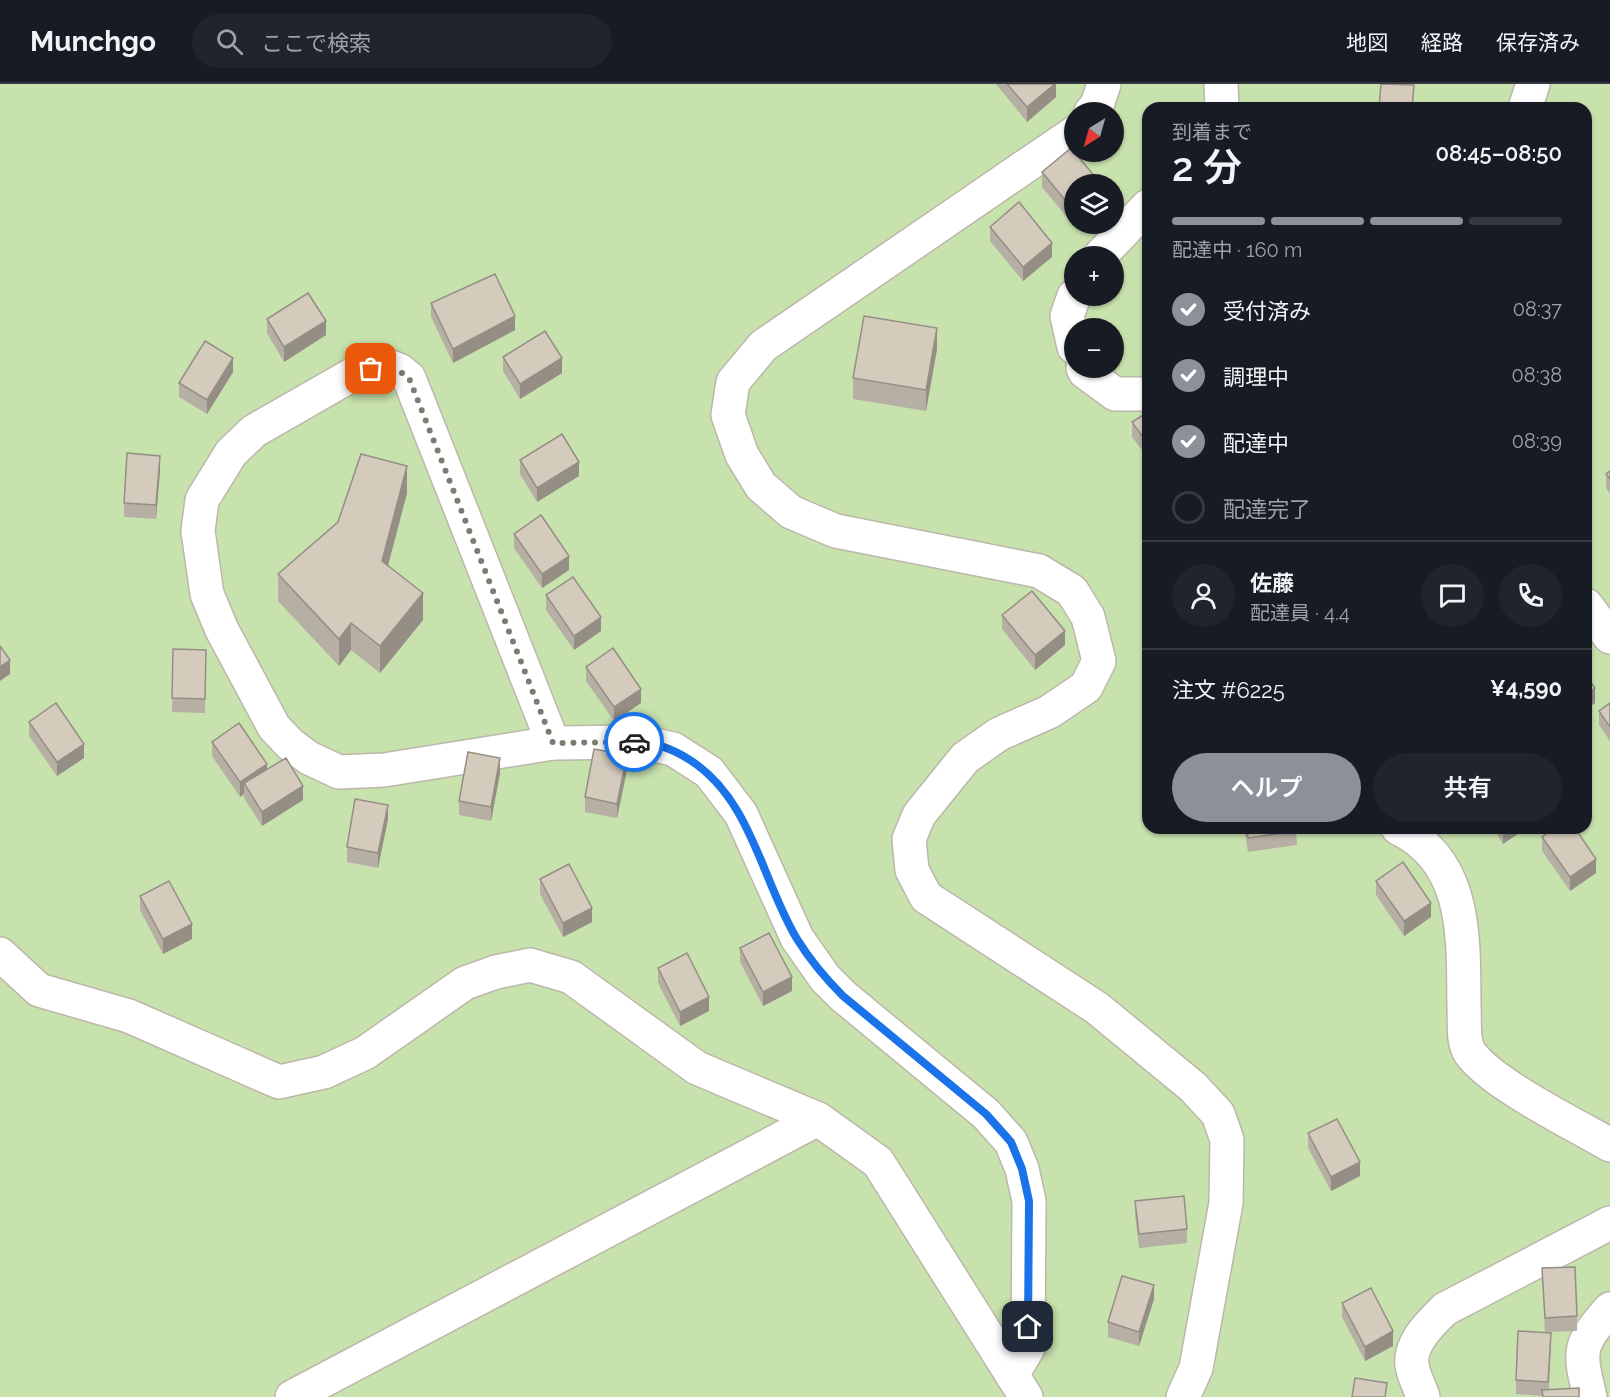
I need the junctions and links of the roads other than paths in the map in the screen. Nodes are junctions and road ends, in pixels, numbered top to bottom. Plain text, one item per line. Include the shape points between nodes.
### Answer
1 (1104, 84) edge
2 (1221, 84) edge
3 (1533, 84) edge
4 (1098, 102) edge
5 (1222, 102) edge
6 (1527, 102) edge
7 (1064, 140) edge
8 (1142, 212) edge
9 (1110, 246) edge
10 (1093, 378) edge
11 (1142, 394) edge
12 (1592, 613) edge
13 (1610, 637) edge
14 (553, 743) junction
15 (1412, 834) edge
16 (0, 954) edge
17 (818, 1119) junction
18 (1610, 1145) edge
19 (1610, 1223) edge
20 (1610, 1309) edge
21 (1019, 1386) edge
22 (292, 1397) edge
23 (1184, 1397) edge
24 (1423, 1397) edge
25 (1590, 1397) edge

1 - 4 street
2 - 5 street
3 - 6 street
7 - 23 street via 763,346 733,382 728,415 742,455 760,486 791,512 836,531 1039,571 1072,591 1088,617 1099,661 1086,687 1049,712 999,734 965,758 919,815 909,839 912,870 926,897 1097,1008 1193,1087 1218,1114 1227,1140 1226,1203 1196,1368
8 - 9 street
10 - 11 street via 1115,394
12 - 13 street
14 - 14 street via 384,770 339,772 290,744 274,727 207,594 198,531 202,500 231,453 254,431 357,372 385,365 409,378
14 - 21 street via 640,742 673,749 709,772 741,814 797,938 825,978 986,1114 1011,1142 1029,1201 1028,1348
15 - 18 street via 1437,859 1453,890 1463,924 1468,1051 1487,1072
16 - 17 street via 39,990 129,1017 279,1082 324,1072 365,1053 465,983 530,965 572,977 697,1068
17 - 21 street via 878,1162
17 - 22 street
19 - 24 street via 1445,1309 1416,1344 1412,1365
20 - 25 street via 1592,1329 1581,1351

